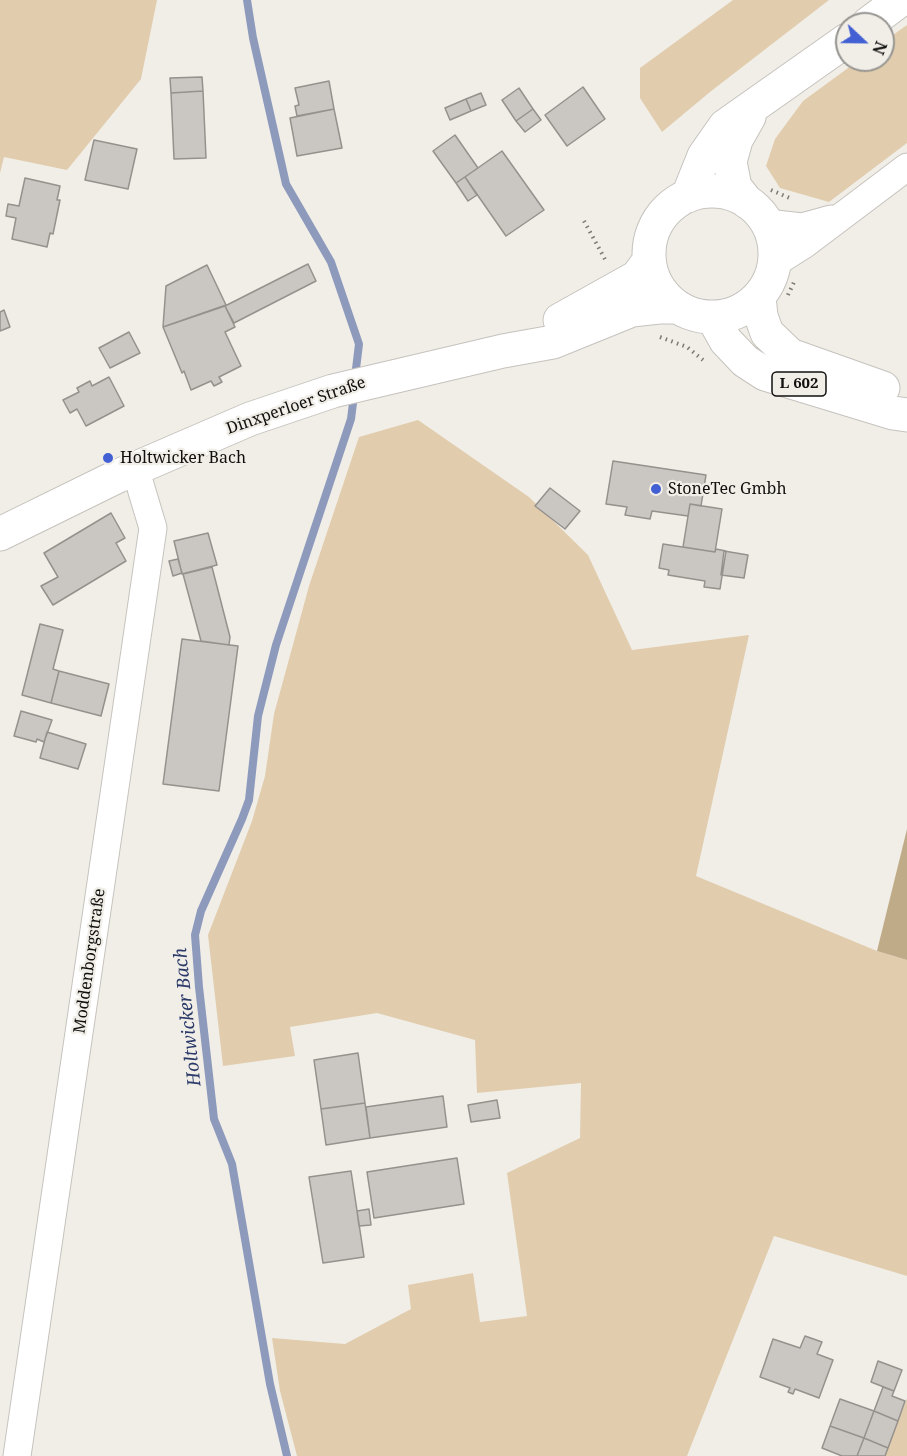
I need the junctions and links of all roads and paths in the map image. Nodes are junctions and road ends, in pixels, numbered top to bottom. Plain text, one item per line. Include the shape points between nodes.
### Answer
1 (900, 0) edge
2 (884, 12) edge
3 (835, 49) edge
4 (756, 105) junction
5 (907, 167) edge
6 (688, 196) junction
7 (757, 212) junction
8 (841, 216) junction
9 (648, 262) junction
10 (775, 263) junction
11 (759, 297) junction
12 (676, 307) junction
13 (713, 318) junction
14 (503, 351) junction
15 (907, 397) edge
16 (907, 415) edge
17 (135, 468) junction
18 (0, 534) edge
19 (17, 1456) edge

1 - 2 main road
3 - 4 main road
4 - 6 main road via 725,126 704,156
4 - 7 main road via 736,140 730,162 735,187
5 - 8 street
6 - 7 main road via 708,191 729,193
6 - 9 main road via 662,215 653,230
7 - 8 street via 802,227
7 - 10 main road via 774,242
8 - 10 street
9 - 12 main road via 653,279
9 - 14 main road, Dinxperloer Straße via 629,282
10 - 11 main road via 770,281
11 - 13 main road via 738,312
11 - 15 main road, L 602 via 767,333 790,356
12 - 13 main road via 693,316
12 - 14 main road, Dinxperloer Straße via 632,310 553,342
13 - 16 main road, L 602 via 726,341 765,374
14 - 17 main road, Dinxperloer Straße via 333,391 250,419
17 - 18 main road, Dinxperloer Straße
17 - 19 street, Moddenborgstraße via 153,528

